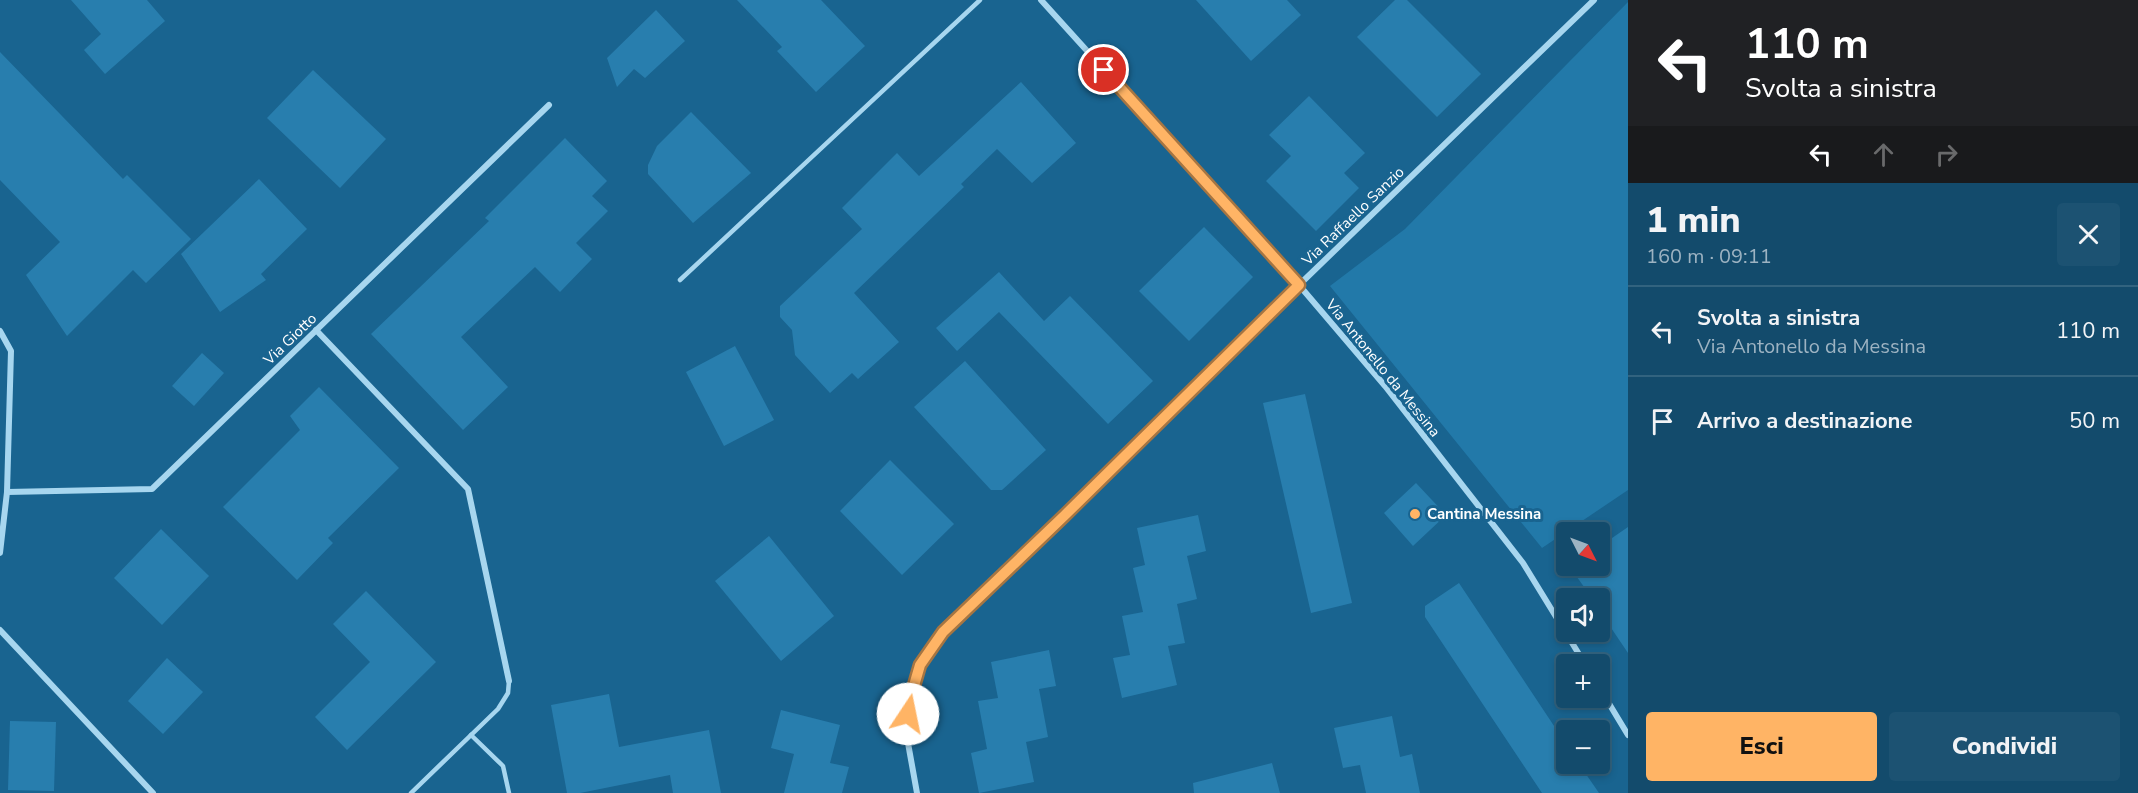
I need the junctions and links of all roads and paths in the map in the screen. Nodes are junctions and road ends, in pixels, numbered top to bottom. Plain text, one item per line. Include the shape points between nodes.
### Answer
1 (980, 0) edge
2 (1041, 0) edge
3 (1594, 0) edge
4 (549, 105) dead end
5 (680, 280) dead end
6 (1299, 285) junction
7 (316, 330) junction
8 (0, 332) edge
9 (7, 492) junction
10 (0, 554) edge
11 (0, 630) edge
12 (1579, 654) edge
13 (509, 681) joint
14 (1610, 705) edge
15 (471, 735) junction
16 (1628, 735) edge
17 (153, 793) edge
18 (411, 793) edge
19 (509, 793) edge
20 (918, 793) edge

1 - 5 lane
2 - 6 street, Via Antonello da Messina
3 - 6 street, Via Raffaello Sanzio
4 - 7 street, Via Giotto
6 - 12 street, Via Antonello da Messina via 1385,386 1523,563
6 - 20 street, Via Raffaello Sanzio via 943,632 920,665 911,696 906,732
7 - 9 street, Via Giotto via 152,489
7 - 13 street via 468,489
8 - 9 street via 11,351
9 - 10 street
11 - 17 street
13 - 15 lane via 508,693 498,709
14 - 16 street
15 - 18 lane
15 - 19 lane via 503,766

